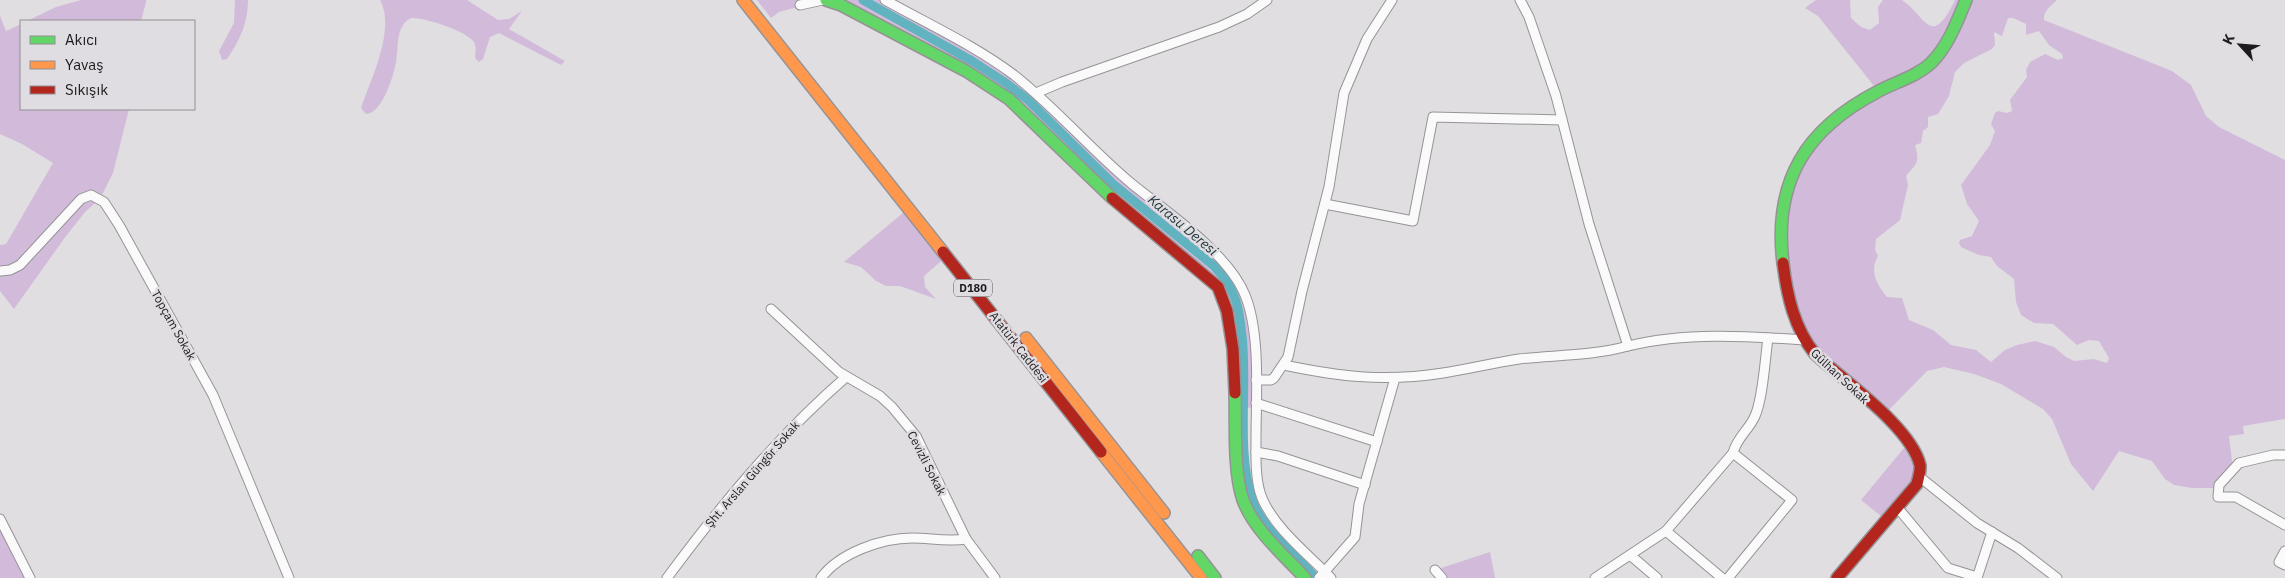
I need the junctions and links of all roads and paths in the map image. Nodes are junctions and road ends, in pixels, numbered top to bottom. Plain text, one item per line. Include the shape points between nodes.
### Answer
1 (743, 0) edge
2 (757, 0) edge
3 (825, 0) edge
4 (885, 0) edge
5 (1266, 0) edge
6 (1392, 0) edge
7 (1520, 0) edge
8 (1966, 0) edge
9 (800, 5) dead end
10 (1036, 93) junction
11 (1562, 120) junction
12 (1325, 204) junction
13 (0, 271) edge
14 (992, 295) dead end
15 (771, 309) dead end
16 (1022, 332) dead end
17 (1768, 338) junction
18 (1804, 340) junction
19 (1628, 346) junction
20 (1284, 365) junction
21 (846, 377) junction
22 (1395, 378) junction
23 (1256, 380) junction
24 (1256, 403) junction
25 (1377, 442) junction
26 (1256, 452) junction
27 (1733, 453) junction
28 (2285, 455) edge
29 (1921, 478) junction
30 (1364, 485) junction
31 (1897, 507) junction
32 (0, 519) edge
33 (2285, 525) edge
34 (1666, 531) junction
35 (1992, 532) junction
36 (966, 539) junction
37 (2285, 551) edge
38 (1630, 555) junction
39 (2285, 565) edge
40 (1435, 570) dead end
41 (1325, 576) edge
42 (30, 578) edge
43 (289, 578) edge
44 (667, 578) edge
45 (821, 578) edge
46 (995, 578) edge
47 (1201, 578) edge
48 (1215, 578) edge
49 (1305, 578) edge
50 (1442, 578) edge
51 (1595, 578) edge
52 (1657, 578) edge
53 (1722, 578) edge
54 (1728, 578) edge
55 (1837, 578) edge
56 (1977, 578) edge
57 (2056, 578) edge

1 - 47 main road, Atatürk Caddesi / D180
2 - 14 main road, Atatürk Caddesi / D180
3 - 9 street
3 - 49 main road via 841,5 958,67 1009,99 1106,193 1218,287 1225,302 1233,349 1237,464 1243,500 1260,529
4 - 10 street via 990,59
5 - 10 street via 1247,14 1219,27
6 - 12 street via 1367,39 1348,81
7 - 11 street via 1529,17
8 - 18 main road, Gülhan Sokak via 1949,37 1932,63 1870,96 1830,123 1812,139 1801,160 1783,205 1780,236 1789,295
10 - 23 street via 1122,176 1229,267 1250,308
11 - 12 street via 1433,117 1413,221
11 - 19 street
12 - 20 street
13 - 43 street, Topçam Sokak via 20,265 81,199 91,195 104,202 213,396
15 - 21 street, Cevizli Sokak
16 - 48 main road, Atatürk Caddesi
17 - 18 street
17 - 19 street via 1688,337
17 - 27 street via 1757,412 1736,442
18 - 29 main road, Gülhan Sokak via 1915,448 1921,462
19 - 22 street via 1605,352 1521,359
20 - 22 street via 1344,377
20 - 23 street via 1270,380
21 - 36 street, Cevizli Sokak via 880,396 916,436
21 - 44 street, Şht. Arslan Güngör Sokak via 783,436 732,493
22 - 25 street
23 - 24 street
24 - 25 street
24 - 26 street
25 - 30 street
26 - 30 street via 1278,456
26 - 41 street via 1261,495 1268,509
27 - 34 street
27 - 54 street via 1792,500
28 - 33 street via 2239,463 2218,485 2218,497 2236,497
29 - 31 main road
29 - 35 street
30 - 41 street via 1355,537
31 - 55 main road
31 - 56 street via 1948,568
32 - 42 street
34 - 38 street
34 - 53 street
35 - 56 street
35 - 57 street
36 - 45 street via 888,540 839,562
36 - 46 street, Cevizli Sokak
37 - 39 street via 2279,562
38 - 51 street
38 - 52 street
40 - 50 street

